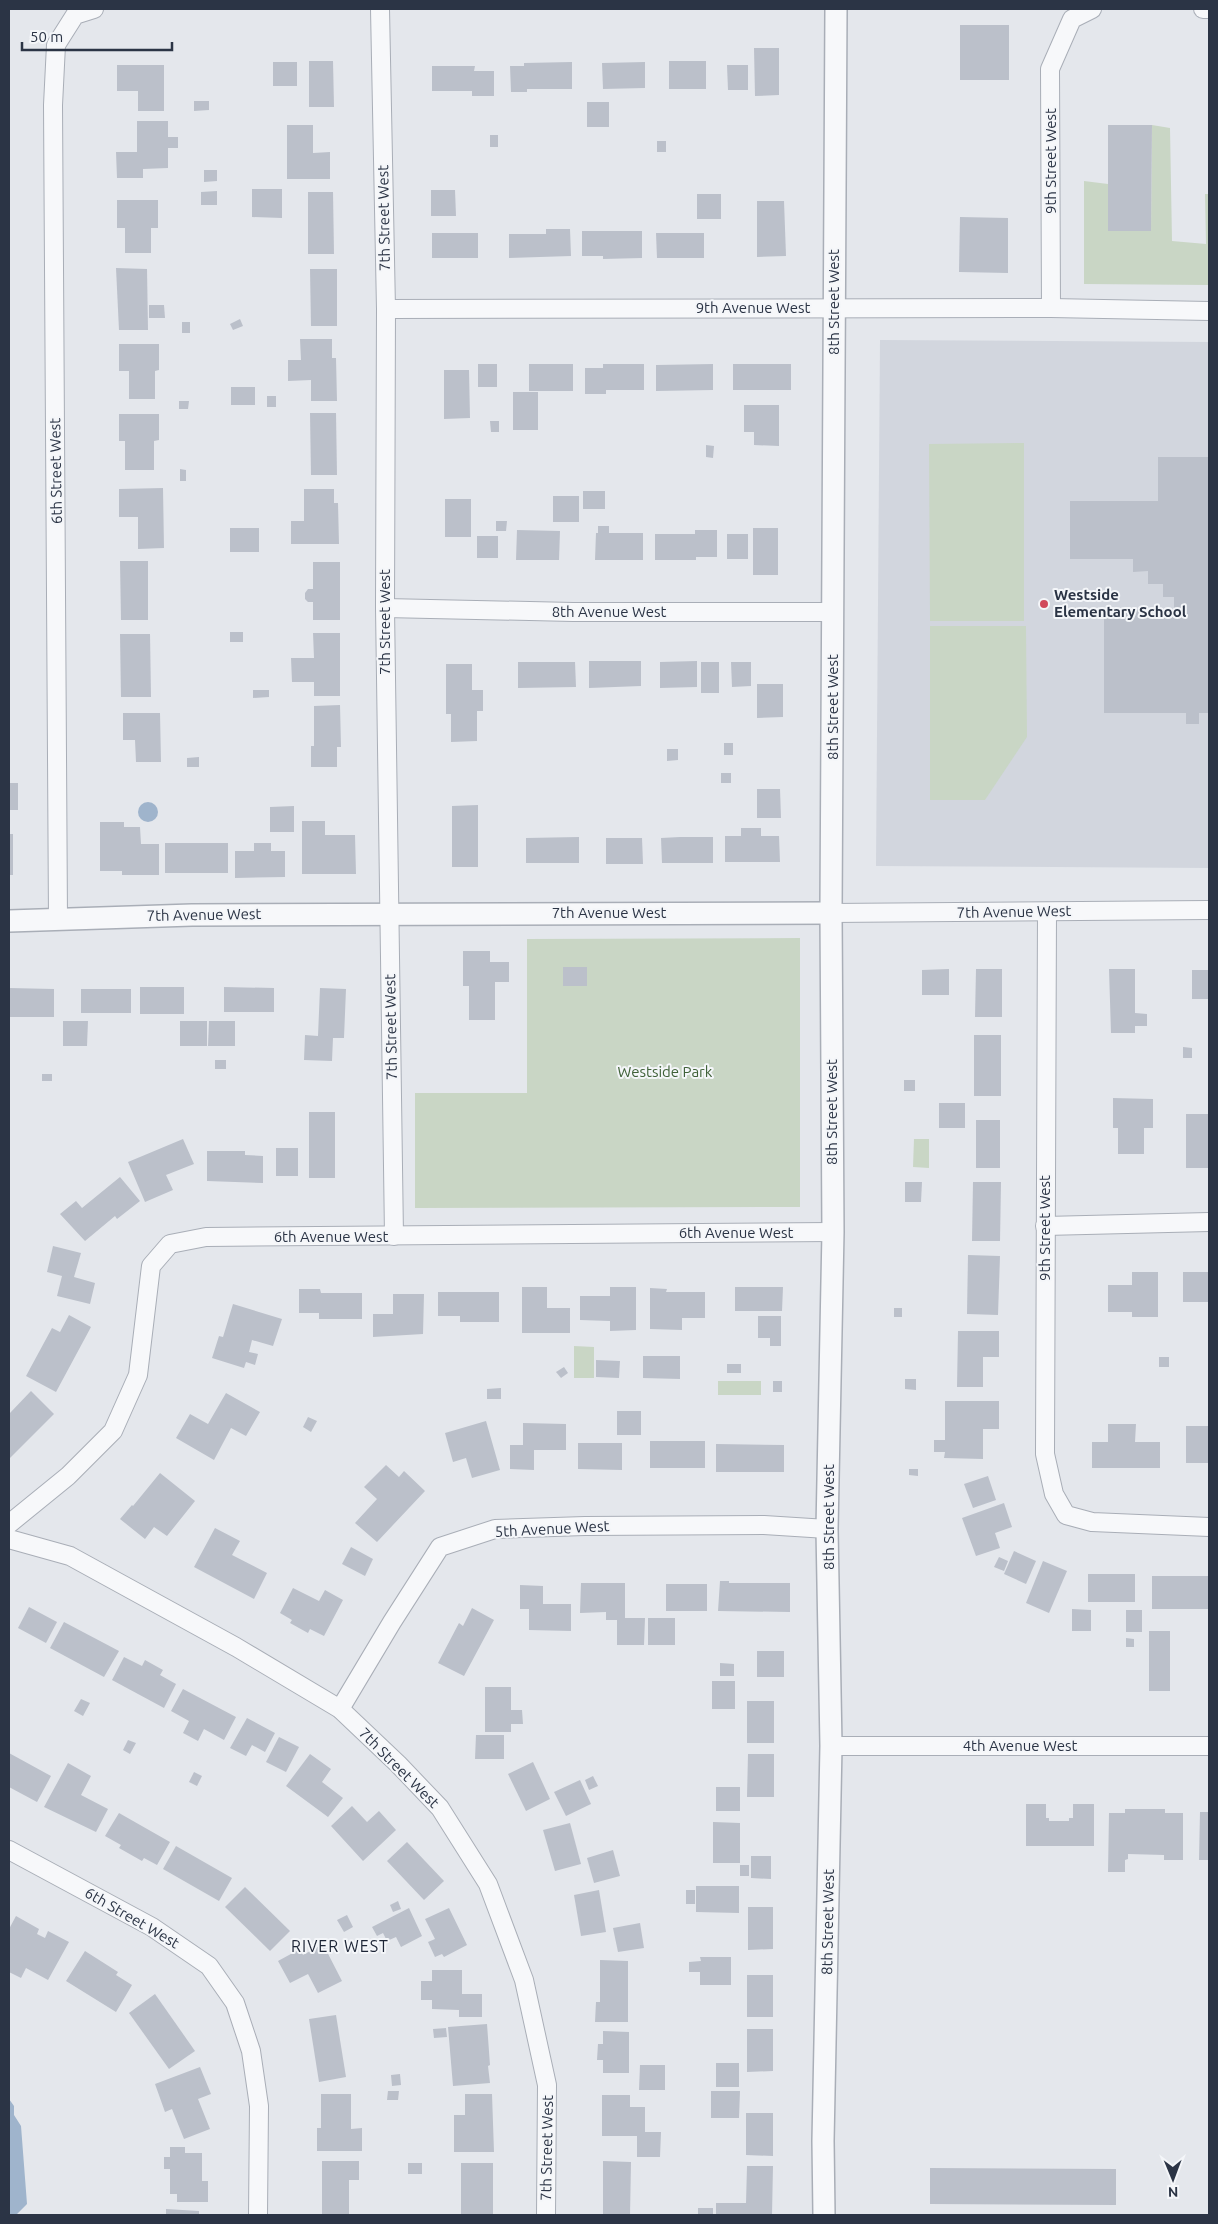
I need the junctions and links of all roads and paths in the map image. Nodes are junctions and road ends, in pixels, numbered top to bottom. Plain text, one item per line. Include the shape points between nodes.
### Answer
1 (94, 9) edge
2 (380, 9) edge
3 (836, 9) edge
4 (1092, 9) edge
5 (1203, 9) edge
6 (1209, 9) edge
7 (834, 308) junction
8 (1051, 308) junction
9 (386, 309) junction
10 (1209, 310) edge
11 (385, 608) junction
12 (833, 612) junction
13 (1209, 910) edge
14 (1047, 912) junction
15 (389, 913) junction
16 (831, 913) junction
17 (58, 919) junction
18 (9, 920) edge
19 (1209, 1222) edge
20 (1045, 1226) junction
21 (833, 1232) junction
22 (394, 1236) junction
23 (9, 1524) edge
24 (1209, 1527) edge
25 (828, 1529) junction
26 (9, 1539) edge
27 (340, 1709) junction
28 (831, 1746) junction
29 (1209, 1746) edge
30 (9, 1850) edge
31 (258, 2215) edge
32 (546, 2215) edge
33 (824, 2215) edge

1 - 17 street, 6th Street West via 74,15 56,45 53,105
2 - 9 street, 7th Street West
3 - 7 street, 8th Street West
4 - 8 street, 9th Street West via 1072,19 1050,69
5 - 6 street
7 - 8 street, 9th Avenue West
7 - 9 street, 9th Avenue West
7 - 12 street, 8th Street West
8 - 10 street, 9th Avenue West
9 - 11 street, 7th Street West
11 - 12 street, 8th Avenue West
11 - 15 street, 7th Street West
12 - 16 street, 8th Street West
13 - 14 street, 7th Avenue West
14 - 16 street, 7th Avenue West
14 - 20 street, 9th Street West
15 - 16 street, 7th Avenue West
15 - 17 street, 7th Avenue West via 192,914
15 - 22 street, 7th Street West
16 - 21 street, 8th Street West
17 - 18 street, 7th Avenue West
19 - 20 street
20 - 24 street, 9th Street West via 1045,1454 1054,1494 1066,1515 1092,1522
21 - 22 street, 6th Avenue West
21 - 25 street, 8th Street West
22 - 23 street, 6th Avenue West via 206,1237 170,1244 151,1266 138,1375 113,1431 68,1476
25 - 27 street, 5th Avenue West via 754,1525 495,1529 440,1547
25 - 28 street, 8th Street West
26 - 27 street, 7th Street West via 70,1556 236,1647
27 - 32 street, 7th Street West via 440,1808 488,1884 524,1980 547,2085
28 - 29 street, 4th Avenue West
28 - 33 street, 8th Street West
30 - 31 street, 6th Street West via 152,1926 209,1966 235,2003 251,2050 259,2106

